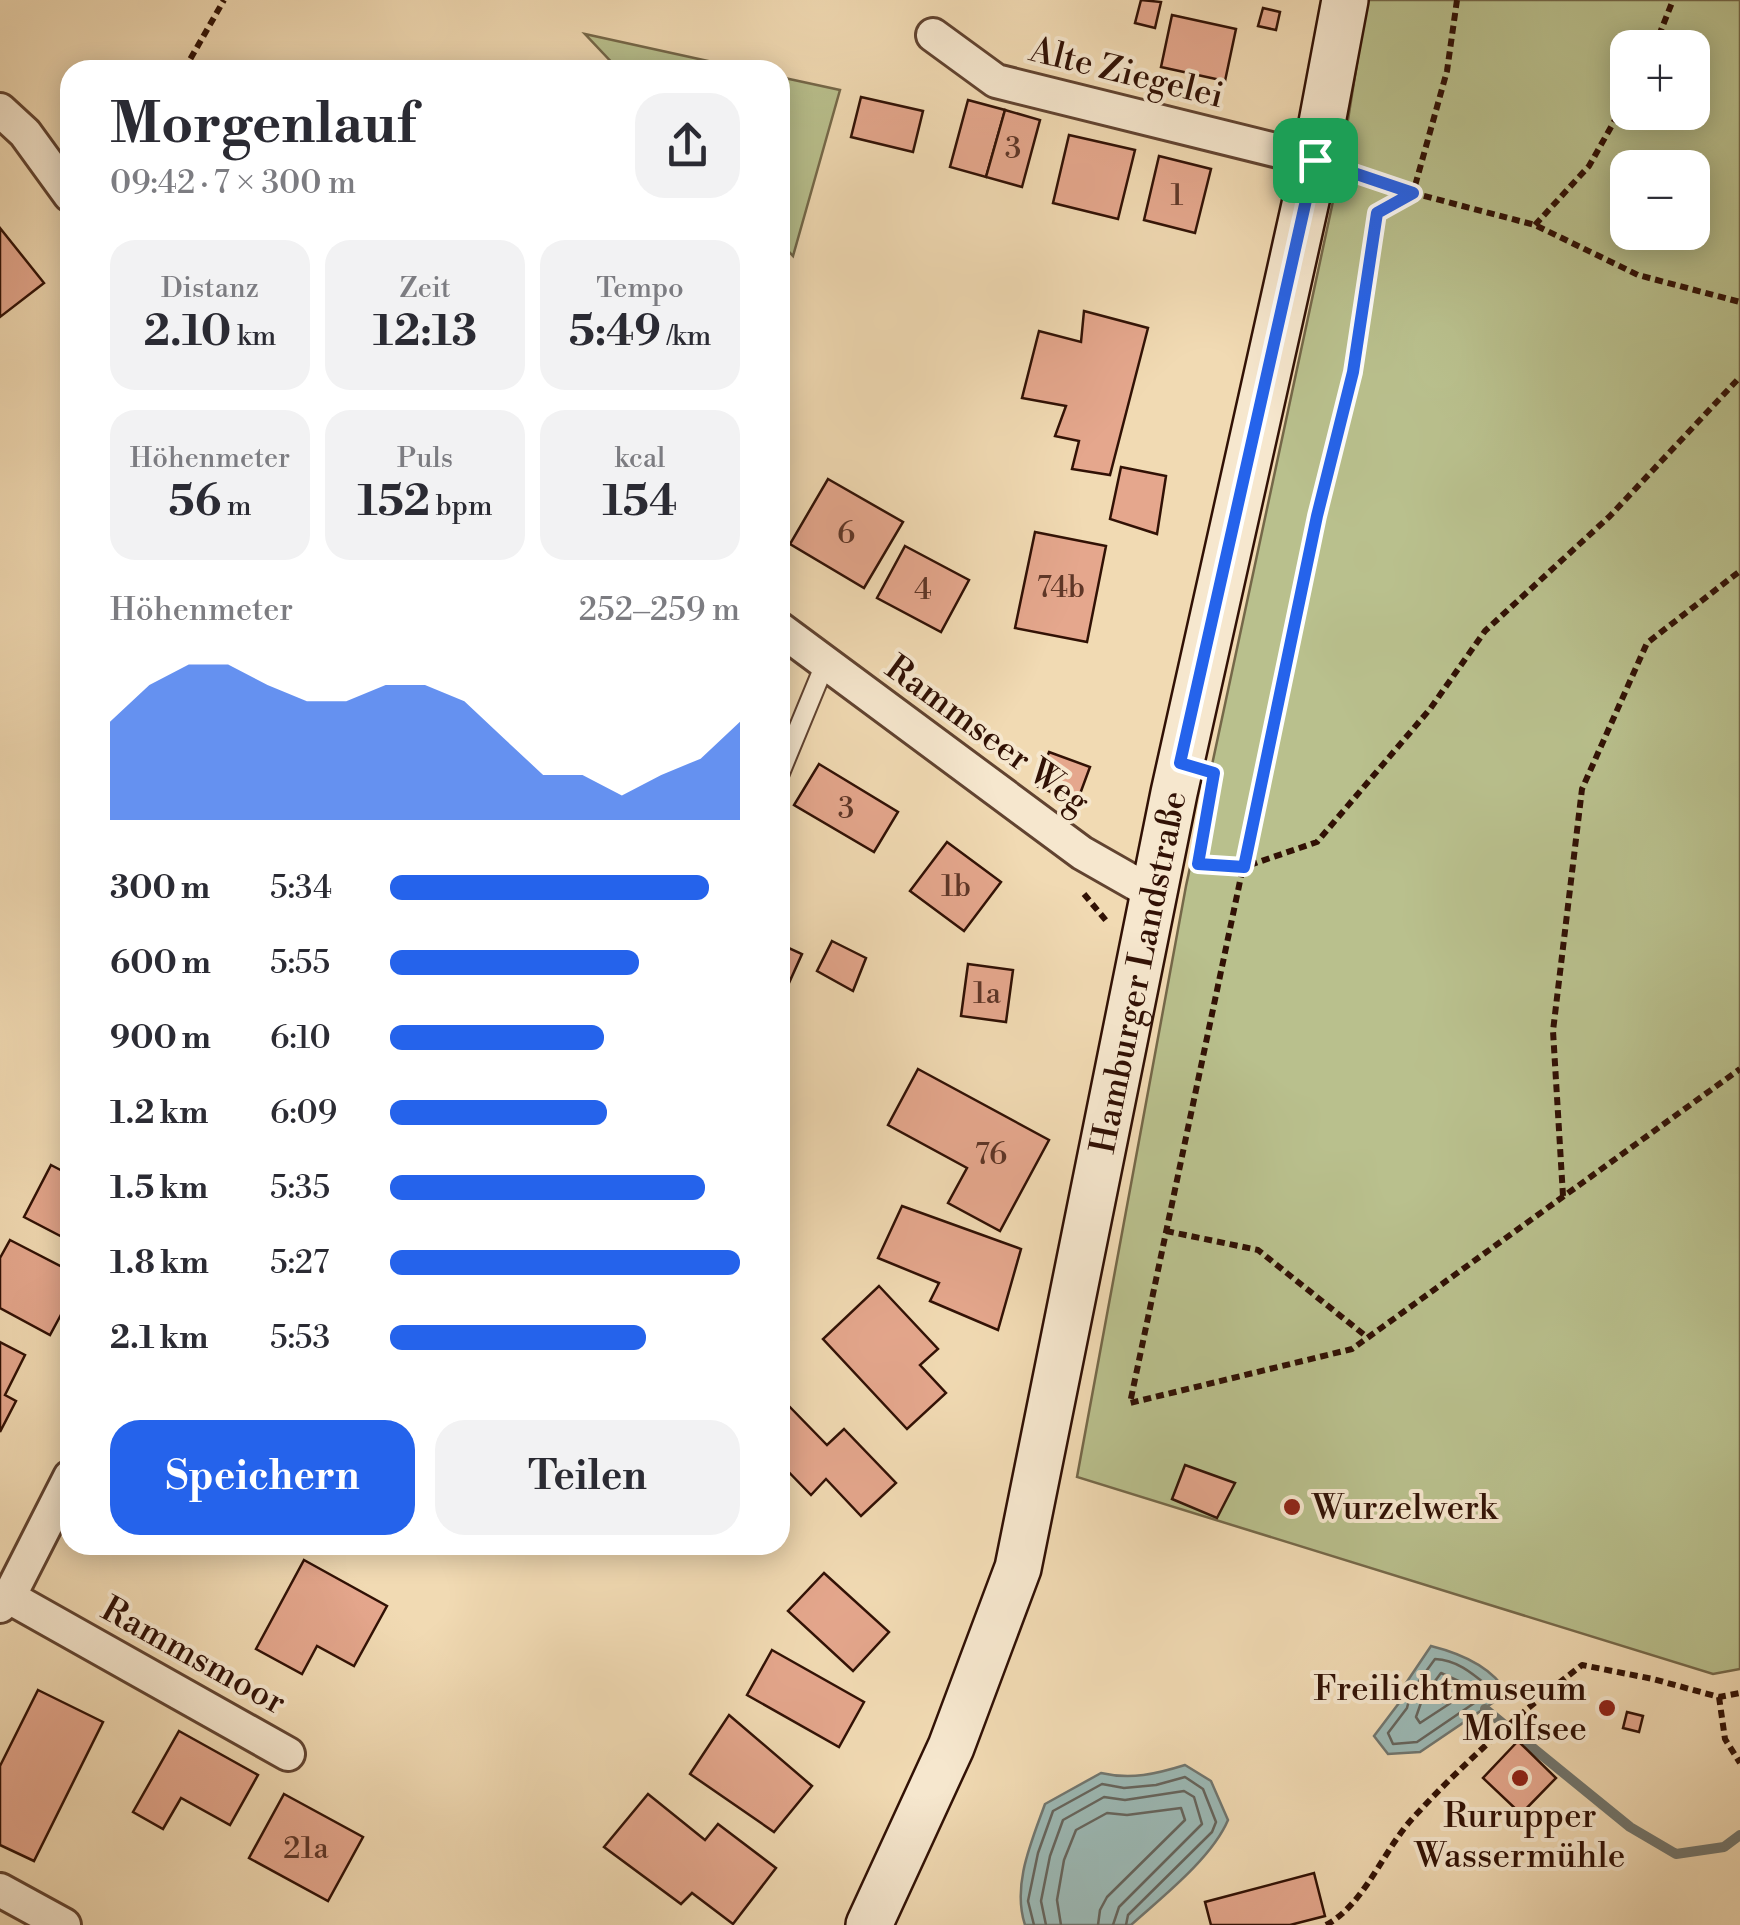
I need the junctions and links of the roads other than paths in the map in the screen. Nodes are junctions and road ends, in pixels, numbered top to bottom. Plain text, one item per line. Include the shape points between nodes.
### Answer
1 (1345, 0) edge
2 (933, 35) dead end
3 (0, 110) edge
4 (1315, 160) junction
5 (60, 182) edge
6 (790, 637) edge
7 (826, 664) junction
8 (790, 750) edge
9 (1154, 894) junction
10 (60, 1496) edge
11 (4, 1601) edge
12 (288, 1754) dead end
13 (0, 1890) edge
14 (64, 1925) edge
15 (869, 1925) edge

1 - 4 main road, Hamburger Landstraße
2 - 4 street, Alte Ziegelei via 996,81
3 - 5 street
4 - 9 main road, Hamburger Landstraße
6 - 7 street, Rammseer Weg
7 - 8 lane
7 - 9 street, Rammseer Weg via 1082,853
9 - 15 main road, Hamburger Landstraße via 1018,1568 951,1747
10 - 11 street, Rammsmoor
11 - 12 street, Rammsmoor
13 - 14 street

